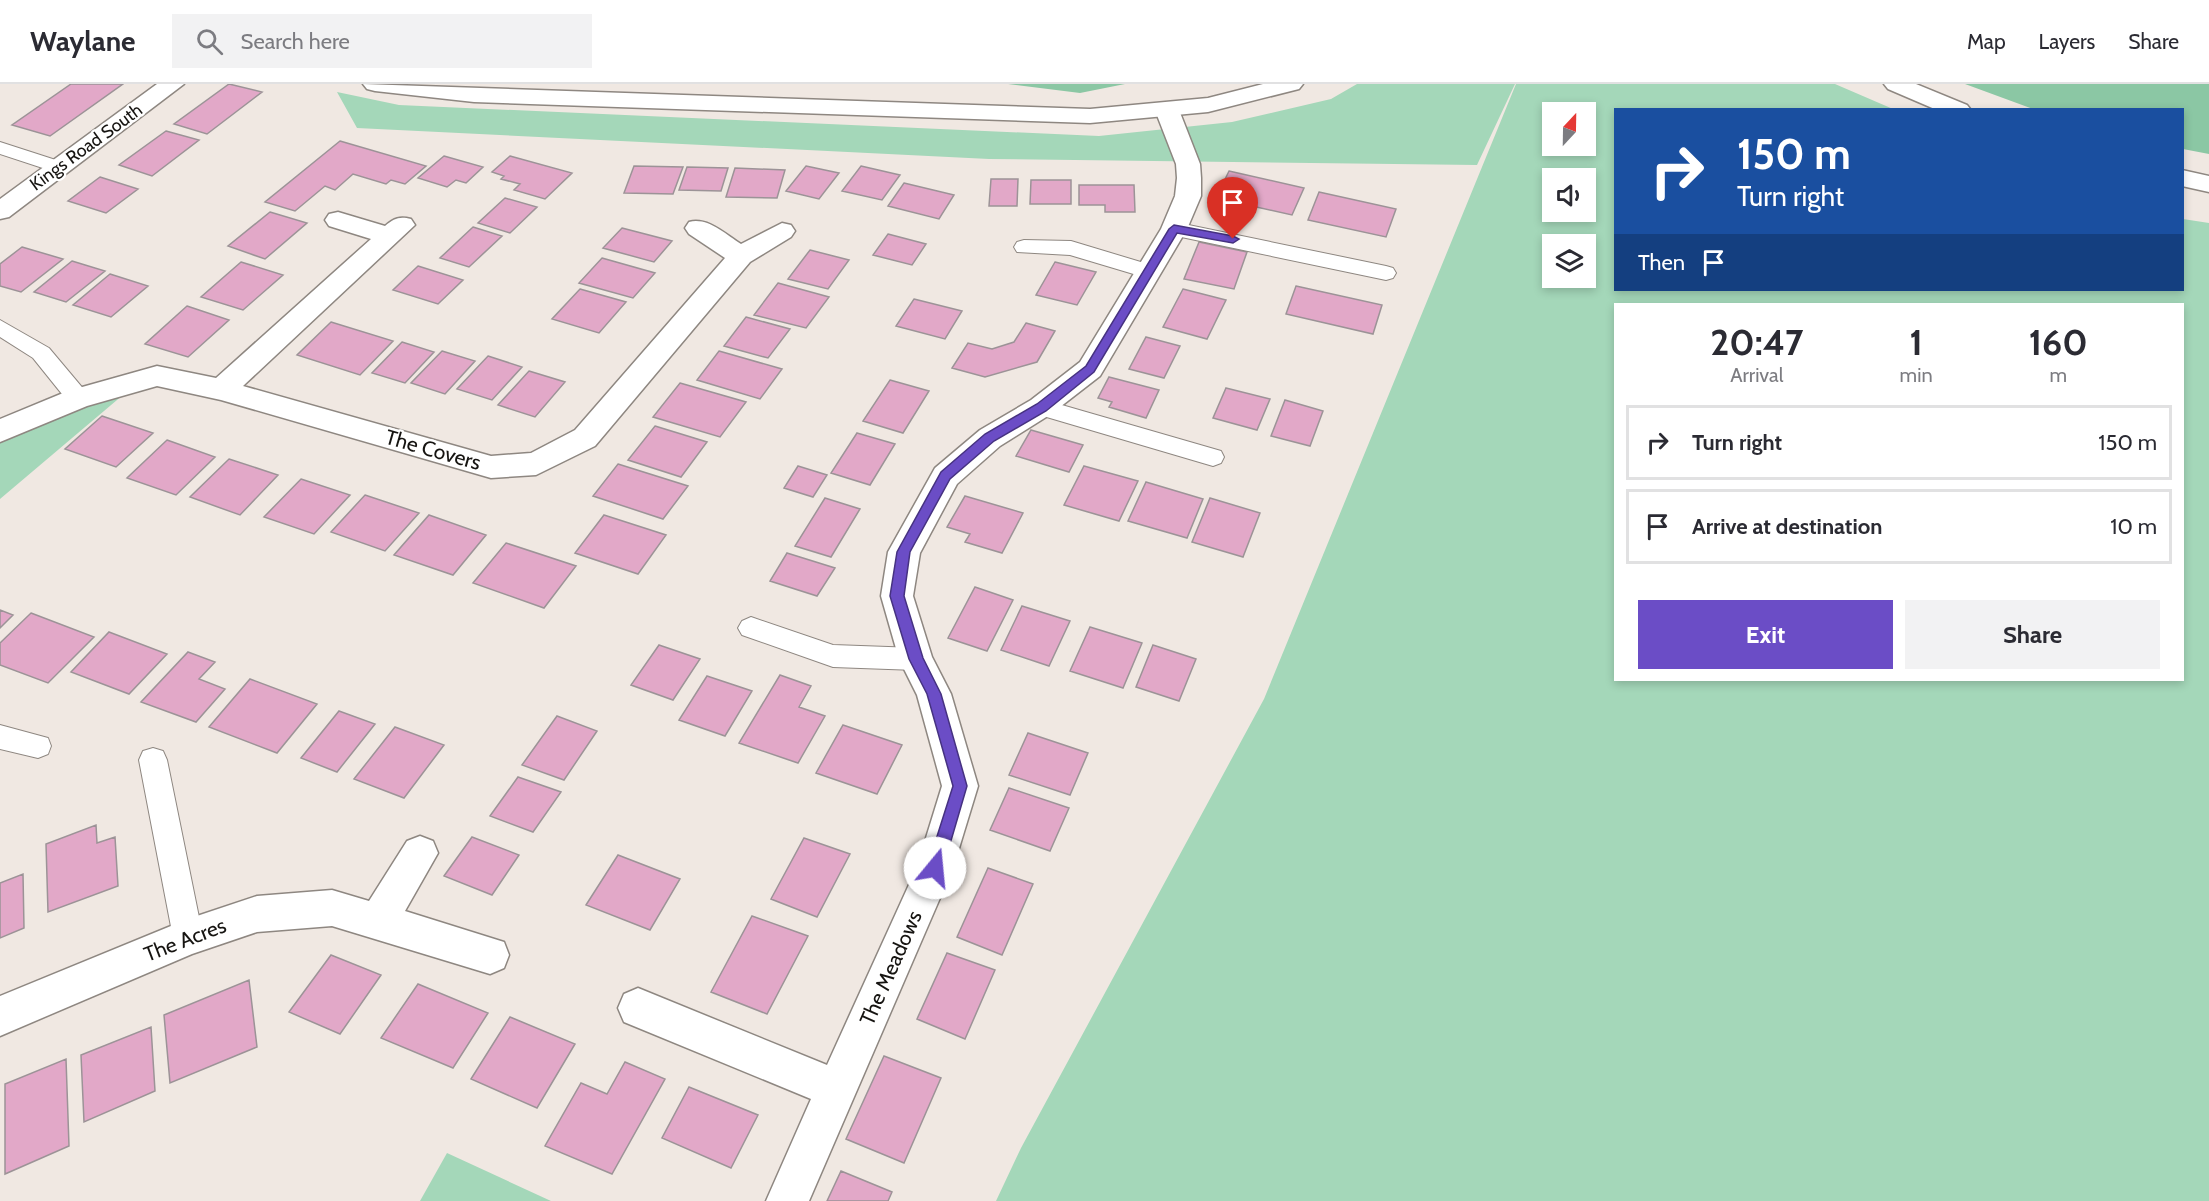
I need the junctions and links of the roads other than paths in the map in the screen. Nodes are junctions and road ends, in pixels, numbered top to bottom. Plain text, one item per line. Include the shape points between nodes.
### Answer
1 (172, 84) edge
2 (375, 84) edge
3 (1291, 84) edge
4 (1896, 84) edge
5 (1954, 108) edge
6 (1167, 110) junction
7 (0, 148) edge
8 (58, 167) junction
9 (2184, 178) edge
10 (2209, 184) edge
11 (0, 211) edge
12 (338, 220) dead end
13 (698, 228) dead end
14 (1174, 229) junction
15 (782, 231) dead end
16 (1024, 247) dead end
17 (741, 256) junction
18 (1147, 271) junction
19 (1386, 273) dead end
20 (0, 327) edge
21 (221, 390) junction
22 (78, 398) junction
23 (1041, 407) junction
24 (0, 431) edge
25 (1213, 457) dead end
26 (751, 628) dead end
27 (916, 659) junction
28 (0, 737) edge
29 (39, 746) dead end
30 (153, 760) dead end
31 (420, 853) dead end
32 (378, 921) junction
33 (188, 937) junction
34 (490, 955) dead end
35 (638, 1008) dead end
36 (0, 1016) edge
37 (838, 1090) junction
38 (787, 1201) edge

1 - 8 street, Kings Road South
2 - 6 street via 474,94 1032,115 1090,116
3 - 6 street via 1250,96
4 - 5 street
6 - 14 street, The Meadows via 1188,164 1189,178 1188,196
7 - 8 lane
8 - 11 street, Kings Road South
9 - 10 street
12 - 21 street via 396,231
13 - 17 street
14 - 18 street, The Meadows
14 - 19 lane
15 - 17 street, The Covers
16 - 18 lane via 1071,248
17 - 21 street, The Covers via 585,438 536,464 491,467
18 - 23 street, The Meadows via 1090,369
20 - 22 lane via 41,353
21 - 22 street, The Covers via 157,376
22 - 24 street, The Covers
23 - 25 lane
23 - 27 street, The Meadows via 990,438 946,476 904,552 897,596
26 - 27 lane via 833,656
27 - 37 street, The Meadows via 934,694 960,786 935,868
28 - 29 lane
30 - 33 lane
31 - 32 street
32 - 33 street, The Acres via 332,908 257,914
32 - 34 street, The Acres
33 - 36 street, The Acres
35 - 37 street
37 - 38 street, The Meadows

